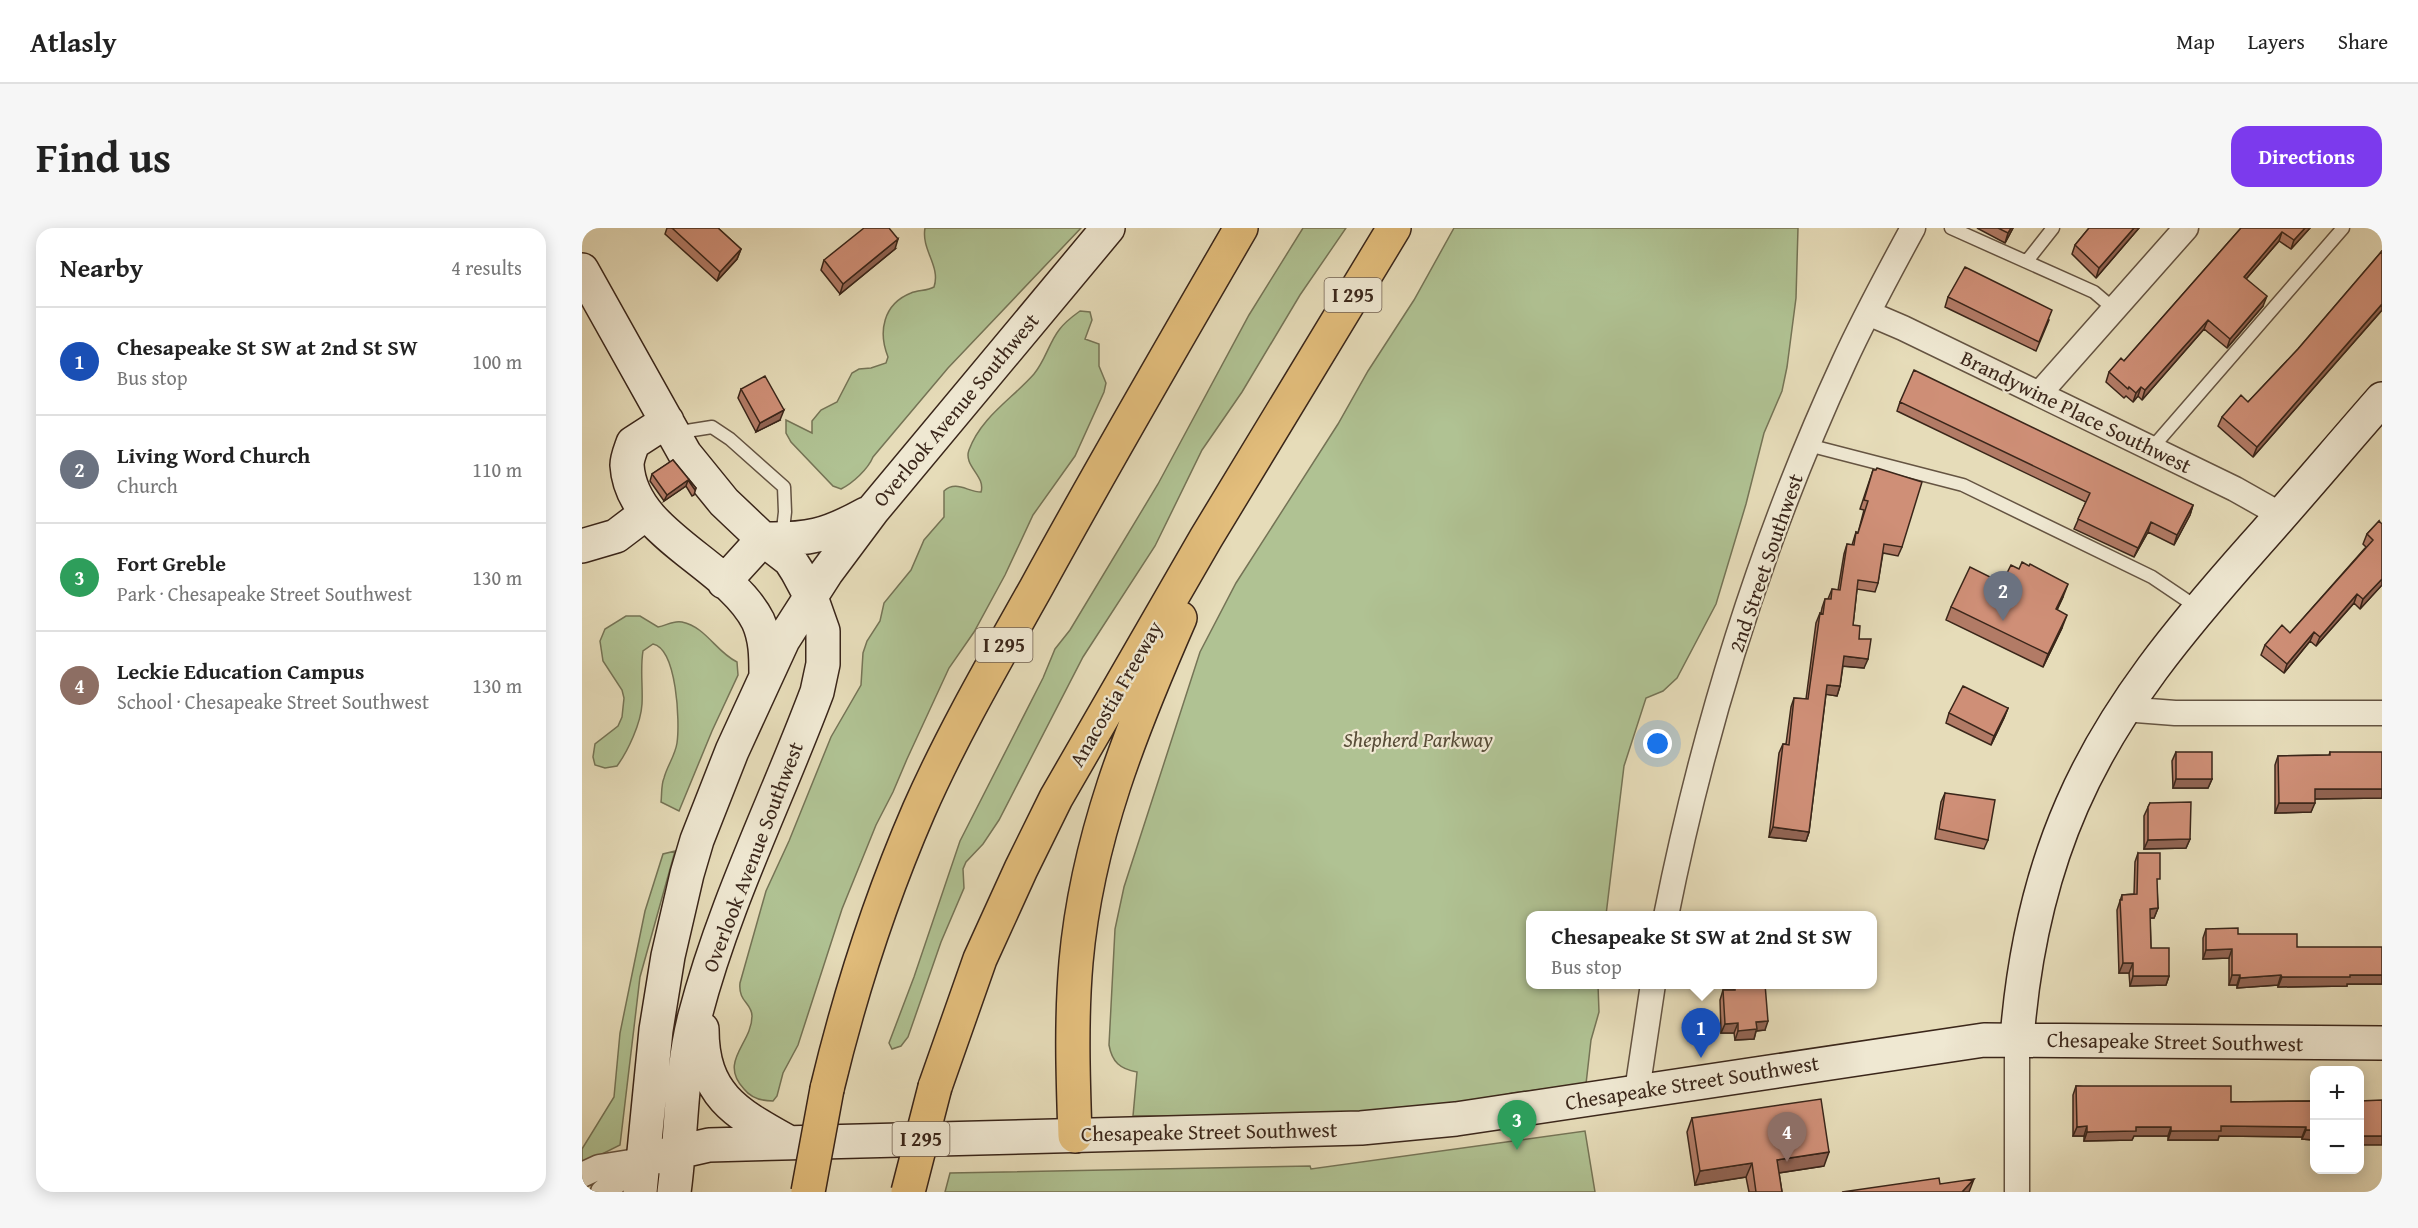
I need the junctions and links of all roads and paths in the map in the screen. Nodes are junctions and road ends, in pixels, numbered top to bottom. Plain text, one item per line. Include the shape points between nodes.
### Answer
1 (1108, 228) edge
2 (1241, 228) edge
3 (1394, 228) edge
4 (1913, 228) edge
5 (1952, 228) edge
6 (2053, 228) edge
7 (2186, 228) edge
8 (2343, 228) edge
9 (2027, 261) junction
10 (582, 270) edge
11 (2114, 309) junction
12 (1868, 314) junction
13 (1312, 363) junction
14 (2039, 394) junction
15 (2382, 399) edge
16 (671, 427) junction
17 (1808, 445) junction
18 (2152, 448) junction
19 (873, 510) junction
20 (645, 514) junction
21 (2281, 515) junction
22 (773, 539) junction
23 (582, 546) edge
24 (724, 582) junction
25 (811, 597) junction
26 (2198, 608) junction
27 (766, 677) junction
28 (2124, 709) junction
29 (2382, 713) edge
30 (1667, 911) edge
31 (1652, 989) edge
32 (702, 993) junction
33 (2017, 1039) junction
34 (2382, 1044) edge
35 (1637, 1091) junction
36 (1075, 1136) junction
37 (789, 1143) junction
38 (678, 1151) junction
39 (643, 1160) junction
40 (582, 1176) edge
41 (603, 1192) edge
42 (640, 1192) edge
43 (674, 1192) edge
44 (808, 1192) edge
45 (909, 1192) edge
46 (2017, 1192) edge

1 - 19 street, Overlook Avenue Southwest
2 - 44 highway, I 295, bridge via 1045,571 929,789 872,932 845,1017
3 - 13 highway, Anacostia Freeway / I 295
4 - 12 street, 2nd Street Southwest
5 - 9 lane
6 - 9 lane
7 - 11 street
8 - 18 lane
9 - 11 lane via 2094,292
10 - 16 street
11 - 14 street
12 - 14 street, Brandywine Place Southwest
12 - 17 street, 2nd Street Southwest
13 - 36 highway via 1184,608 1131,731 1105,808 1086,892 1076,962
13 - 45 highway, Anacostia Freeway / I 295, bridge via 1056,798 988,940 958,1017 935,1087
14 - 18 street, Brandywine Place Southwest
15 - 21 street
16 - 20 street via 633,443 627,464
16 - 22 street via 685,454 709,485
16 - 22 lane via 712,427 784,487 785,512
17 - 26 lane via 1963,484 2152,578
17 - 30 street, 2nd Street Southwest via 1768,549 1722,691
18 - 21 street, Brandywine Place Southwest
19 - 22 street via 827,534
19 - 25 street, Overlook Avenue Southwest
20 - 23 street via 616,536
20 - 24 street
21 - 26 street
22 - 24 street
22 - 25 street
24 - 27 street via 758,622 765,645
25 - 27 street, Overlook Avenue Southwest via 783,640
25 - 32 street, Overlook Avenue Southwest via 824,641 817,692 724,921
26 - 28 street
27 - 39 street, Overlook Avenue Southwest via 728,761 687,874 660,1002
28 - 29 street
28 - 33 street via 2076,796 2051,861 2032,934
31 - 35 street
32 - 37 street via 703,1050 719,1094 744,1117
32 - 38 street, Overlook Avenue Southwest via 688,1051
33 - 34 street, Chesapeake Street Southwest
33 - 35 street, Chesapeake Street Southwest via 1956,1044
33 - 46 street
35 - 36 street, Chesapeake Street Southwest via 1455,1119 1361,1128
36 - 37 street, Chesapeake Street Southwest
37 - 38 street, Chesapeake Street Southwest via 709,1145
38 - 39 street, Chesapeake Street Southwest
38 - 43 street, Overlook Avenue Southwest
39 - 40 street via 599,1167
39 - 41 street
39 - 42 street, Overlook Avenue Southwest

